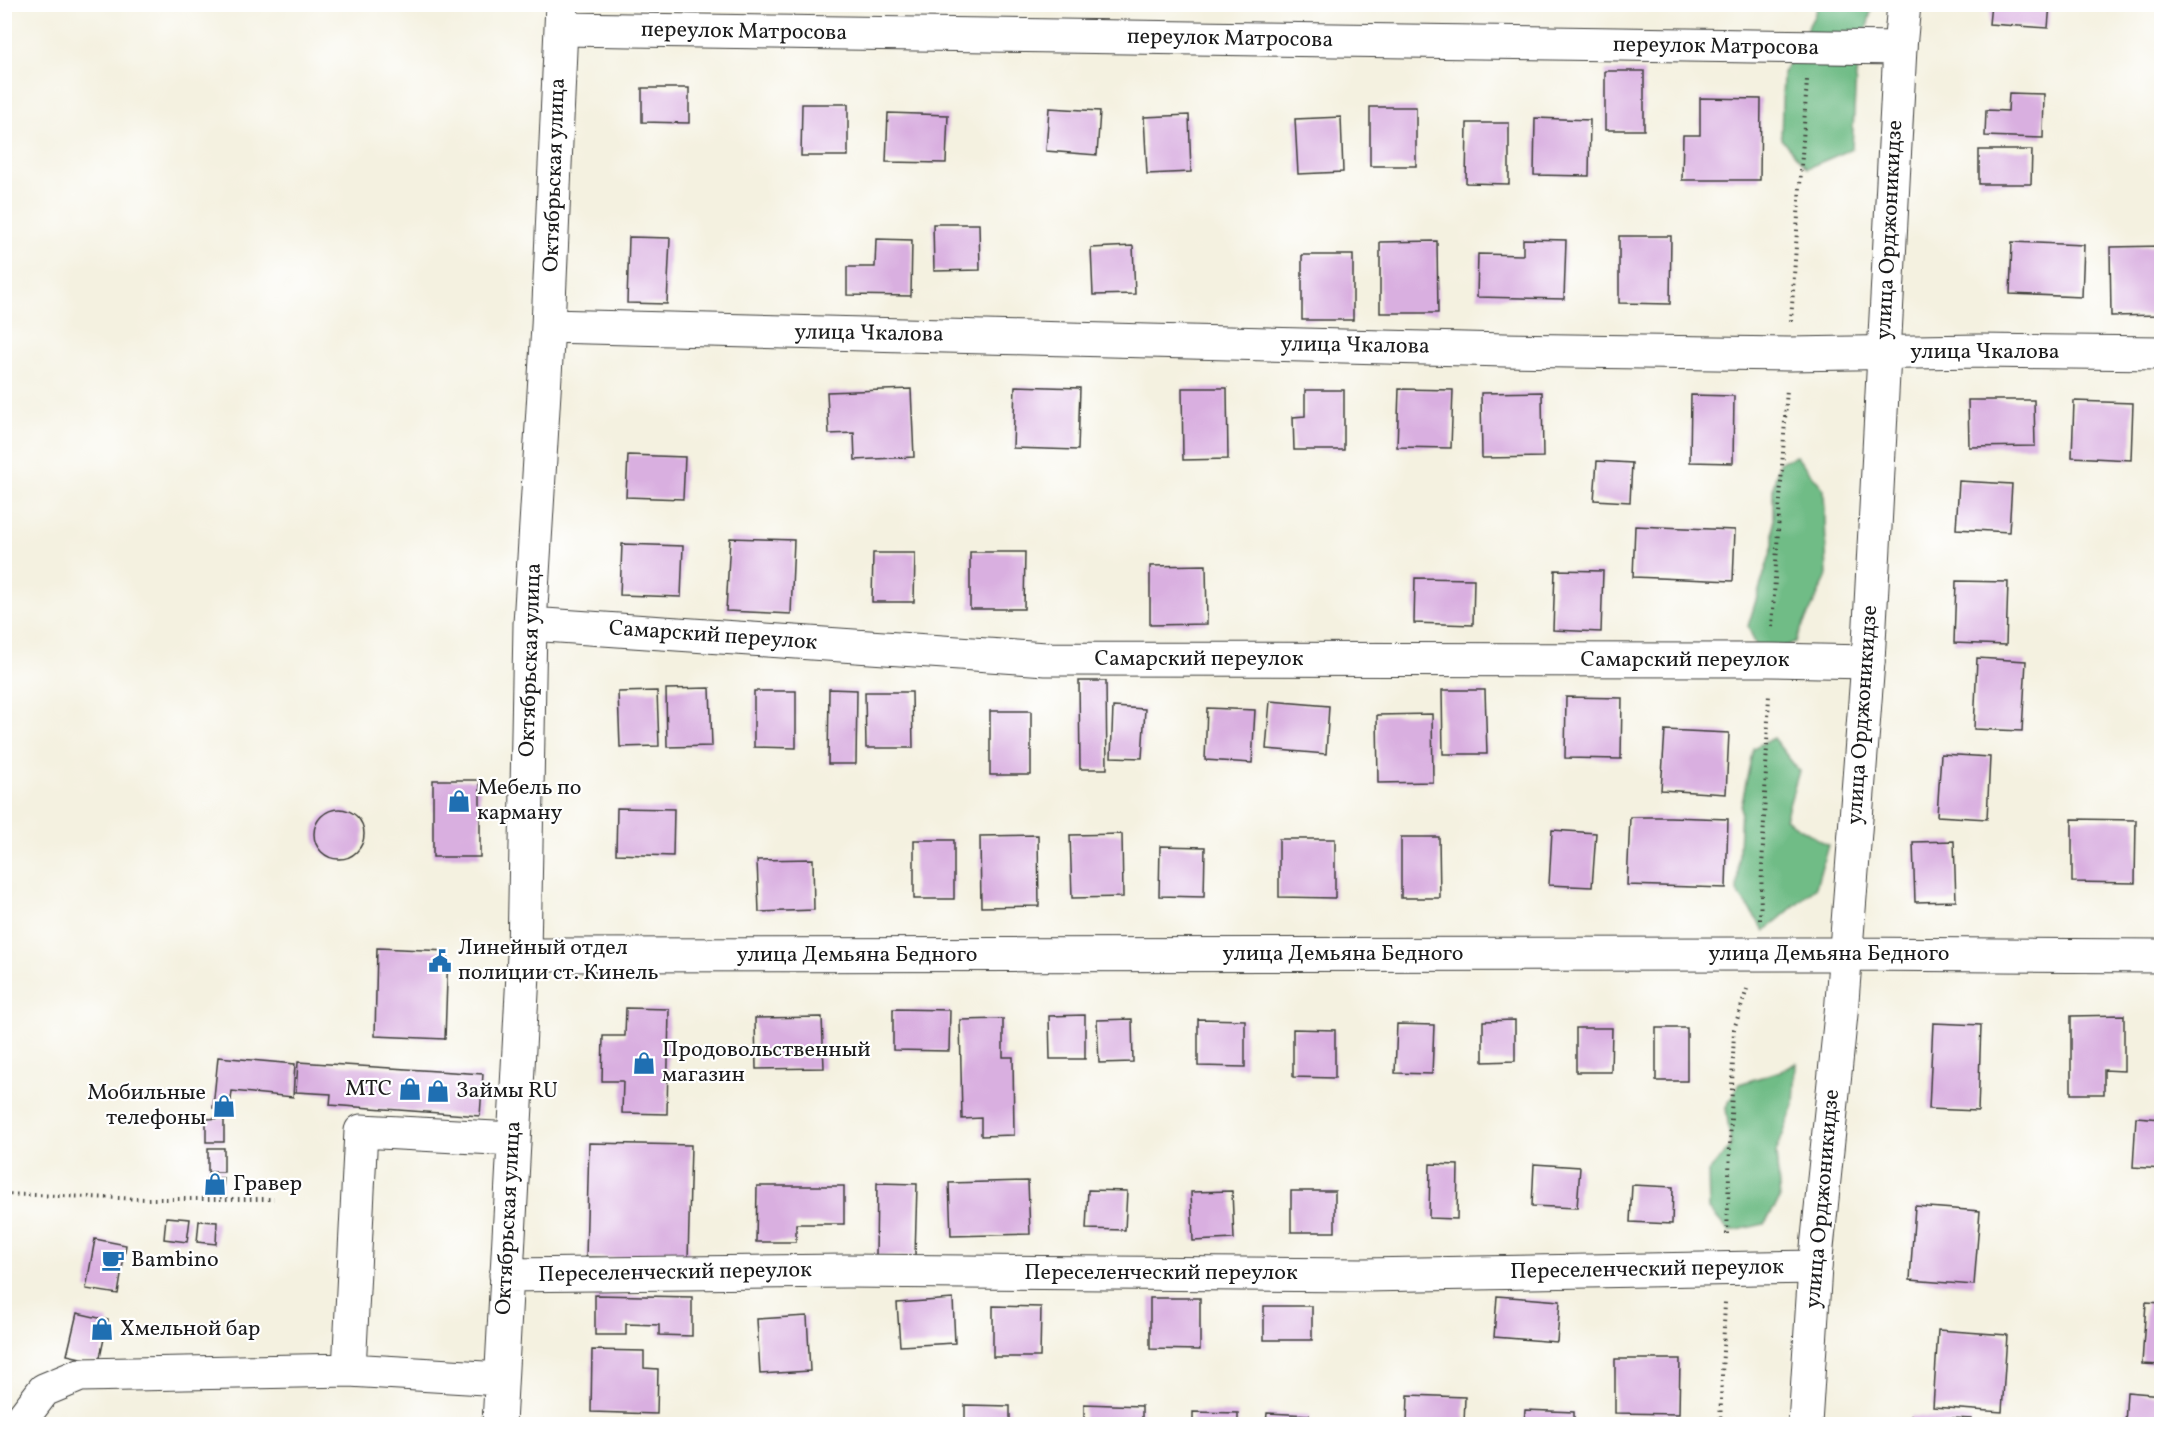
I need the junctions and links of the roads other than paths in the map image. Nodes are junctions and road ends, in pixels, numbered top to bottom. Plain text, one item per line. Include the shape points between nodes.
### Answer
1 (1904, 4) edge
2 (562, 17) edge
3 (1899, 48) junction
4 (548, 326) junction
5 (1884, 353) junction
6 (2162, 353) edge
7 (530, 624) junction
8 (1868, 662) junction
9 (1846, 954) junction
10 (524, 955) junction
11 (2162, 956) edge
12 (514, 1139) junction
13 (1815, 1267) junction
14 (506, 1275) junction
15 (349, 1370) junction
16 (501, 1379) junction
17 (18, 1425) edge
18 (499, 1425) edge
19 (1805, 1425) edge

1 - 3 street, улица Орджоникидзе
2 - 3 street, переулок Матросова
2 - 4 street, Октябрьская улица
3 - 5 street, улица Орджоникидзе
4 - 5 street, улица Чкалова via 1505,350
4 - 7 street, Октябрьская улица
5 - 6 street, улица Чкалова
5 - 8 street, улица Орджоникидзе
7 - 8 street, Самарский переулок via 1046,659
7 - 10 street, Октябрьская улица
8 - 9 street, улица Орджоникидзе
9 - 10 street, улица Демьяна Бедного
9 - 11 street, улица Демьяна Бедного
9 - 13 street, улица Орджоникидзе
10 - 12 street, Октябрьская улица
12 - 14 street, Октябрьская улица
12 - 15 street via 361,1131
13 - 14 street, Переселенческий переулок via 1364,1275 847,1271
13 - 19 street, улица Орджоникидзе
14 - 16 street, Октябрьская улица
15 - 16 street
15 - 17 street via 80,1375 44,1390
16 - 18 street, Октябрьская улица

